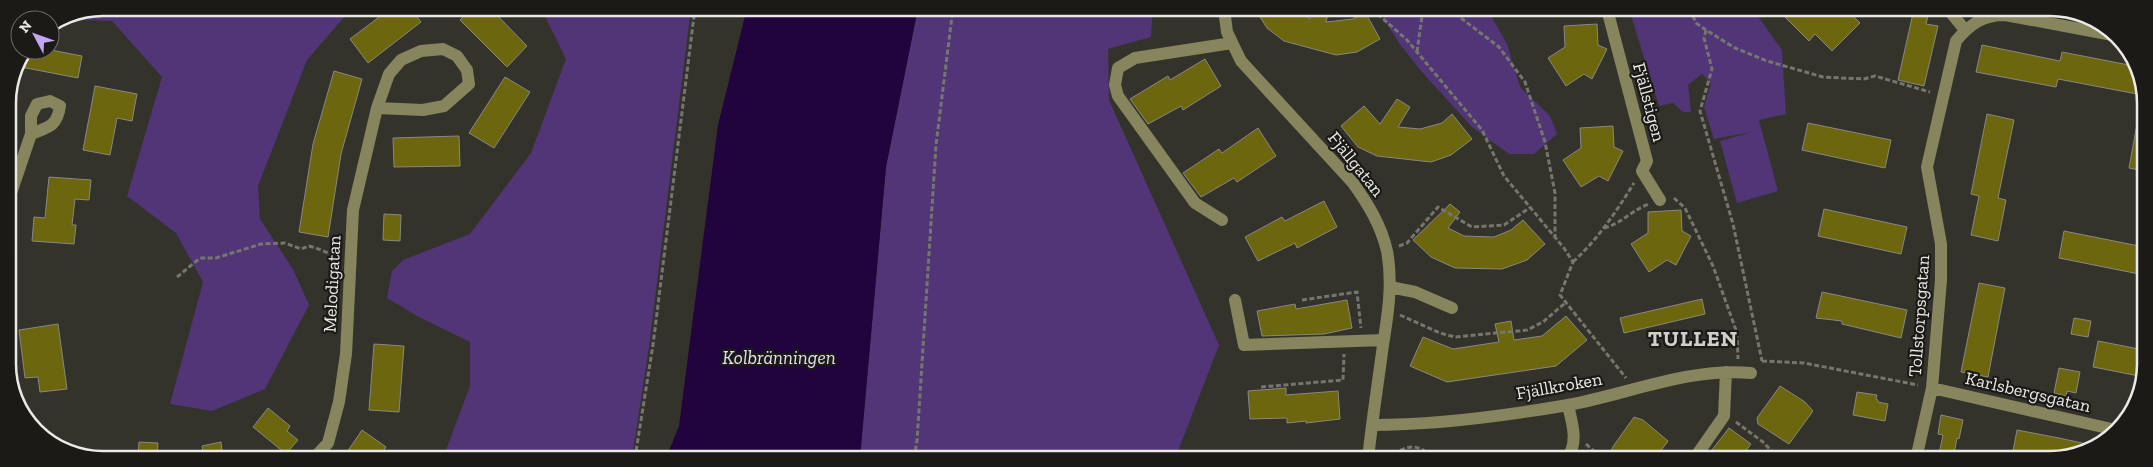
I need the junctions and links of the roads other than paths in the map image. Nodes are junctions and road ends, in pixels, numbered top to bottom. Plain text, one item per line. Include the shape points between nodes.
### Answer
1 (1225, 16) edge
2 (1609, 16) edge
3 (1954, 16) edge
4 (1989, 16) edge
5 (2010, 16) edge
6 (1965, 30) junction
7 (2101, 33) edge
8 (1232, 43) junction
9 (377, 108) junction
10 (32, 134) dead end
11 (16, 179) edge
12 (1665, 198) road end
13 (1222, 220) dead end
14 (1390, 287) junction
15 (1235, 300) dead end
16 (1452, 308) dead end
17 (1384, 340) junction
18 (1932, 388) junction
19 (1568, 405) junction
20 (1372, 426) junction
21 (2108, 428) edge
22 (321, 451) edge
23 (1369, 451) edge
24 (1572, 451) edge
25 (1700, 451) edge
26 (1918, 451) edge

1 - 8 street, Fjällgatan
2 - 12 street, Fjällstigen via 1647,161 1642,171
3 - 6 street
4 - 6 street
5 - 7 street
6 - 18 street, Tollstorpsgatan via 1956,41 1927,167 1941,244 1939,318
8 - 13 street via 1136,58 1118,68 1115,84 1118,96 1195,203
8 - 14 street, Fjällgatan via 1254,77 1353,183 1368,204 1387,250
9 - 9 street, Melodigatan via 423,110 444,106 469,84 467,70 457,56 442,49 421,52 401,60 389,74
9 - 22 street, Melodigatan via 353,210 346,354 339,402 328,443
10 - 11 street
14 - 16 street
14 - 17 street, Fjällgatan
15 - 17 street via 1244,345
17 - 20 street, Fjällgatan
18 - 21 street, Karlsbergsgatan
18 - 26 street, Tollstorpsgatan
19 - 20 street, Fjällkroken via 1475,418
19 - 24 street via 1574,432
19 - 25 street, Fjällkroken via 1711,372 1739,372 1724,416
20 - 23 street, Fjällgatan

